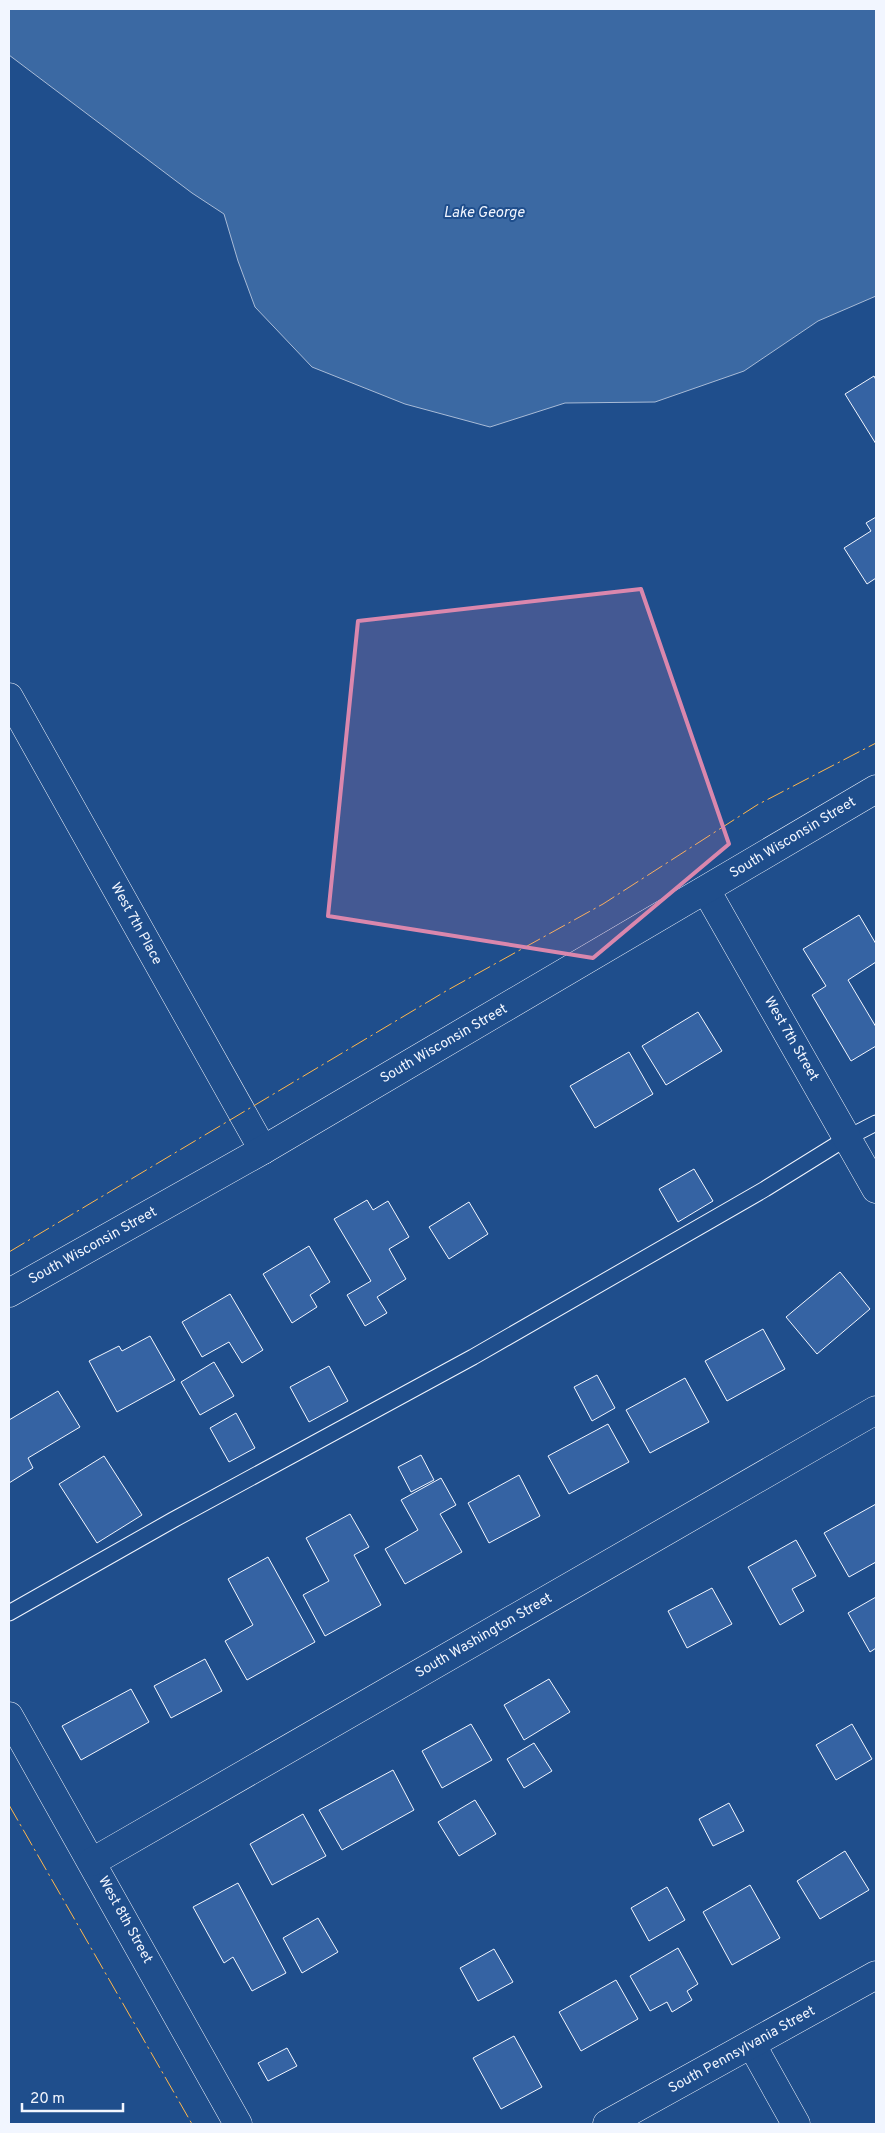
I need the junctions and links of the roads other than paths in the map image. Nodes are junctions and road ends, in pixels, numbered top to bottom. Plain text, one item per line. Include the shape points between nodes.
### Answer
1 (9, 697) edge
2 (876, 789) edge
3 (706, 890) junction
4 (876, 1123) edge
5 (847, 1138) junction
6 (263, 1150) junction
7 (876, 1189) edge
8 (9, 1293) edge
9 (876, 1410) edge
10 (9, 1613) edge
11 (9, 1716) edge
12 (92, 1862) junction
13 (876, 1975) edge
14 (752, 2045) junction
15 (238, 2124) edge
16 (607, 2124) edge
17 (796, 2124) edge

1 - 6 street, West 7th Place
2 - 3 street, South Wisconsin Street
3 - 5 street, West 7th Street
3 - 6 street, South Wisconsin Street
4 - 5 lane
5 - 7 street, West 7th Street
5 - 10 lane via 765,1189 473,1357
6 - 8 street, South Wisconsin Street
9 - 12 street, South Washington Street
11 - 12 street, West 8th Street
12 - 15 street, West 8th Street
13 - 14 street, South Pennsylvania Street
14 - 16 street, South Pennsylvania Street
14 - 17 street

